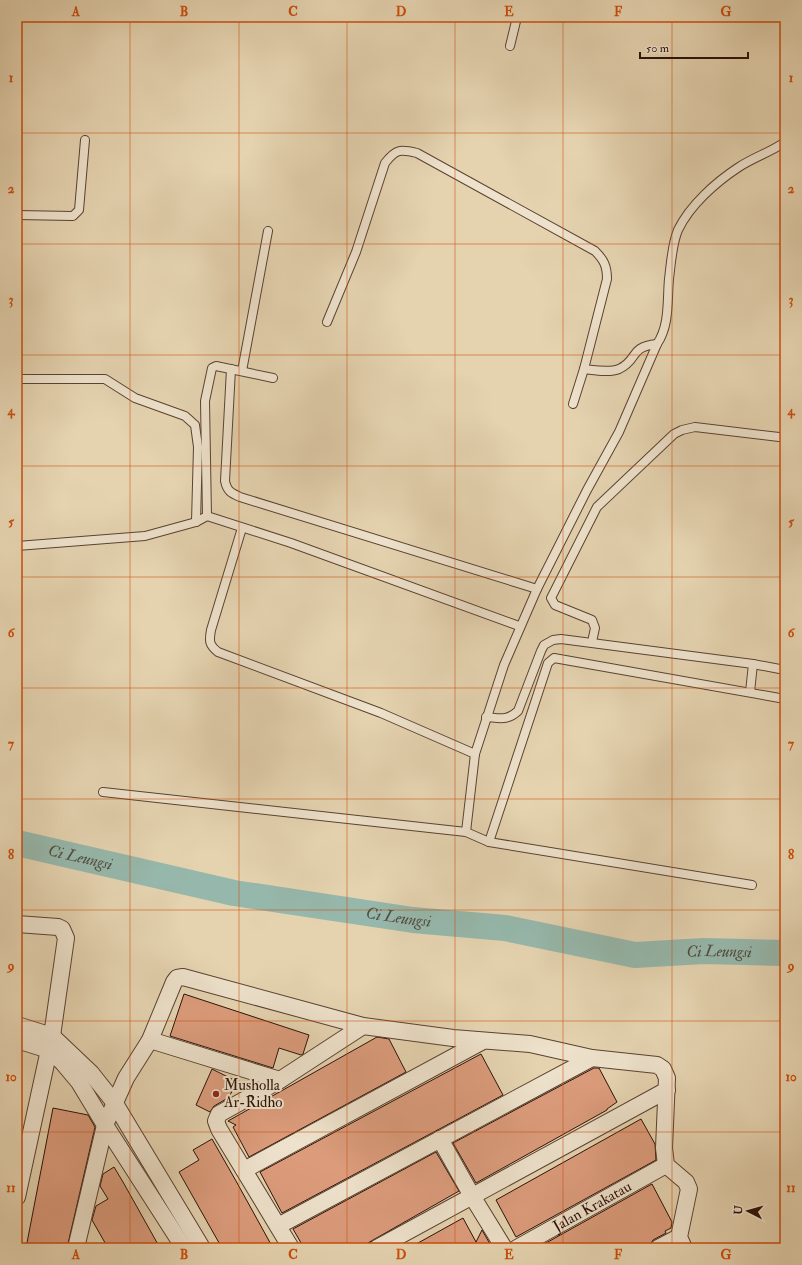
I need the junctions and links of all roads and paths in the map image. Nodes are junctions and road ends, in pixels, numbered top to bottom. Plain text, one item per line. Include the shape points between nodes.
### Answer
1 (517, 17) edge
2 (510, 46) dead end
3 (85, 140) dead end
4 (785, 142) edge
5 (17, 214) edge
6 (268, 231) dead end
7 (327, 322) dead end
8 (657, 344) junction
9 (231, 369) junction
10 (584, 369) junction
11 (242, 371) junction
12 (273, 378) dead end
13 (17, 379) edge
14 (572, 404) dead end
15 (779, 437) dead end
16 (207, 516) junction
17 (196, 522) junction
18 (242, 528) junction
19 (17, 546) edge
20 (537, 589) junction
21 (520, 626) junction
22 (592, 642) junction
23 (754, 664) junction
24 (785, 670) edge
25 (750, 692) junction
26 (785, 699) edge
27 (486, 717) junction
28 (475, 754) junction
29 (103, 792) dead end
30 (466, 832) junction
31 (489, 842) junction
32 (752, 885) dead end
33 (17, 924) edge
34 (17, 1025) edge
35 (363, 1026) junction
36 (17, 1040) edge
37 (150, 1040) junction
38 (483, 1041) junction
39 (50, 1043) junction
40 (592, 1058) junction
41 (280, 1080) junction
42 (667, 1090) junction
43 (114, 1102) junction
44 (105, 1126) junction
45 (440, 1139) junction
46 (666, 1165) junction
47 (244, 1170) junction
48 (19, 1177) edge
49 (472, 1196) junction
50 (17, 1197) edge
51 (278, 1226) junction
52 (80, 1232) junction
53 (682, 1242) edge
54 (76, 1248) edge
55 (89, 1248) edge
56 (184, 1248) edge
57 (202, 1248) edge
58 (291, 1248) edge
59 (377, 1248) edge
60 (504, 1248) edge
61 (518, 1248) edge
62 (658, 1248) edge

1 - 2 lane
3 - 5 lane via 77,214
4 - 8 lane via 773,151 740,166 722,179 698,202 678,231 672,258 663,335
6 - 11 lane
7 - 10 lane via 356,252 385,163 393,153 404,150 424,156 595,251 601,258 607,266 607,279
8 - 10 lane via 639,348 619,369
8 - 20 lane via 619,432
9 - 11 lane
9 - 16 lane via 216,366 212,368 205,401
9 - 20 lane via 225,481 230,492
10 - 14 lane
11 - 12 lane
13 - 17 lane via 105,380 135,398 185,416 195,425 198,447
15 - 22 lane via 696,427 682,430 674,434 597,507 551,598 555,605 595,623
16 - 17 lane
16 - 18 lane
17 - 19 lane via 145,536
18 - 21 lane via 291,543
18 - 28 lane via 211,630 211,646 218,652 381,713
20 - 21 lane
21 - 27 lane
22 - 23 lane
22 - 27 lane via 561,639 544,644 518,711 503,719
23 - 24 lane
23 - 25 lane
25 - 26 lane
25 - 31 lane via 554,658 548,663
27 - 28 lane
28 - 30 lane
29 - 30 lane
30 - 31 lane
31 - 32 lane
33 - 39 street via 58,927 65,933
34 - 39 street
35 - 37 street via 183,977 177,978 174,982
35 - 38 street
35 - 41 street
36 - 39 street
37 - 41 street
37 - 43 street
38 - 40 street via 530,1044
38 - 47 street
39 - 43 street via 92,1073
39 - 44 street via 80,1082
39 - 48 street
40 - 42 street via 657,1065 664,1069 666,1074
40 - 45 street
41 - 47 street via 219,1114 216,1121
42 - 46 street via 664,1148
42 - 49 street
43 - 44 street
43 - 57 street
44 - 52 street
44 - 56 street
45 - 49 street
45 - 51 street
46 - 53 street via 686,1182 689,1190
46 - 61 street, Jalan Krakatau
47 - 51 street
48 - 50 street
49 - 59 street
49 - 60 street
51 - 58 street
52 - 54 street
52 - 55 street
53 - 62 street

